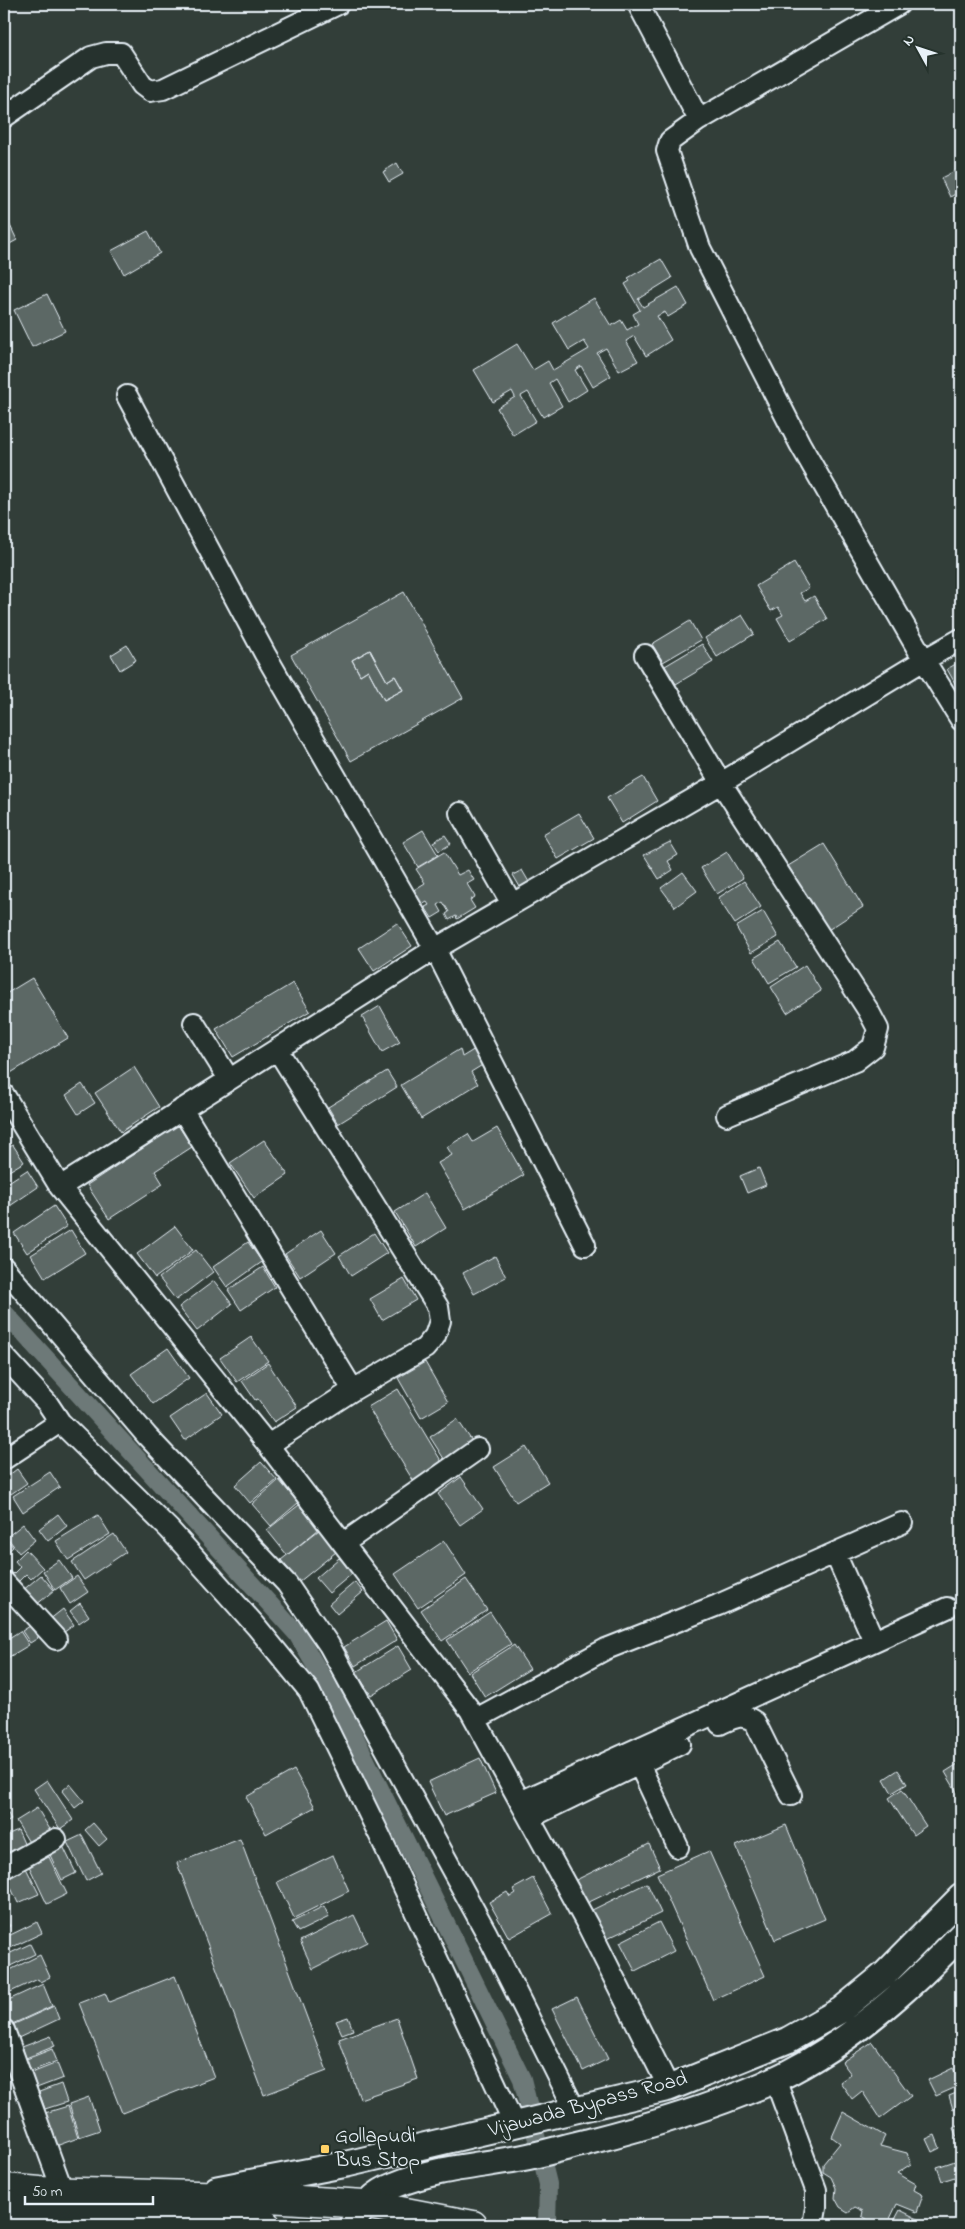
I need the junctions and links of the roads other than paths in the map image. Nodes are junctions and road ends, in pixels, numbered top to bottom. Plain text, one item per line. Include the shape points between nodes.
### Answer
1 (338, 4) edge
2 (638, 4) edge
3 (898, 4) edge
4 (4, 117) edge
5 (699, 120) junction
6 (127, 396) dead end
7 (961, 639) edge
8 (645, 655) dead end
9 (924, 660) junction
10 (961, 720) edge
11 (721, 783) junction
12 (460, 813) dead end
13 (512, 904) junction
14 (435, 949) junction
15 (194, 1023) dead end
16 (277, 1049) junction
17 (229, 1079) junction
18 (4, 1095) edge
19 (182, 1109) junction
20 (727, 1115) dead end
21 (60, 1187) junction
22 (585, 1245) dead end
23 (4, 1268) edge
24 (4, 1356) edge
25 (353, 1390) junction
26 (60, 1422) junction
27 (268, 1445) junction
28 (478, 1449) dead end
29 (4, 1458) edge
30 (902, 1523) dead end
31 (344, 1543) junction
32 (835, 1553) junction
33 (4, 1582) edge
34 (947, 1608) dead end
35 (56, 1639) dead end
36 (874, 1641) junction
37 (476, 1719) junction
38 (639, 1764) junction
39 (791, 1795) dead end
40 (525, 1810) junction
41 (56, 1838) dead end
42 (678, 1847) dead end
43 (4, 1868) edge
44 (961, 1897) edge
45 (961, 1935) edge
46 (4, 2030) edge
47 (775, 2079) junction
48 (669, 2088) junction
49 (573, 2112) junction
50 (515, 2126) junction
51 (63, 2192) junction
52 (10, 2208) edge
53 (196, 2213) edge
54 (358, 2215) edge
55 (266, 2225) edge
56 (472, 2225) edge
57 (813, 2225) edge

1 - 4 street via 163,89 150,91 142,85 121,53 91,57
2 - 5 street
3 - 5 street
5 - 9 street via 670,141 667,152 700,248 800,444
6 - 14 street via 265,654
7 - 9 street
8 - 11 street
9 - 10 street
9 - 11 street
11 - 13 street
11 - 20 street via 878,1029 872,1047 855,1060
12 - 13 street
13 - 14 street
14 - 16 street
14 - 22 street
15 - 17 street
16 - 17 street
16 - 25 street via 438,1306 440,1321 426,1348
17 - 19 street
18 - 21 street
19 - 21 street
19 - 25 street
21 - 27 street
23 - 49 street via 147,1436 286,1584 329,1645 486,1932
24 - 26 street
25 - 27 street
26 - 29 street
26 - 50 street via 169,1529 309,1691
27 - 31 street
28 - 31 street
30 - 32 street
31 - 37 street
32 - 36 street
32 - 37 street via 718,1605 606,1648
33 - 35 street
34 - 36 street
36 - 40 street
37 - 40 street
38 - 39 street via 736,1716 749,1717 758,1727
38 - 40 street
38 - 42 street
40 - 48 street via 587,1924
41 - 43 street
44 - 48 main road, Vijawada Bypass Road via 885,1974 841,2010 788,2040
45 - 47 main road, Vijawada Bypass Road via 854,2031
46 - 51 street
47 - 54 main road, Vijawada Bypass Road via 730,2098 636,2129 521,2158 451,2169 394,2185
47 - 57 street via 816,2190
48 - 49 main road, Vijawada Bypass Road
49 - 50 main road, Vijawada Bypass Road
50 - 53 main road, Vijawada Bypass Road via 347,2164
51 - 52 highway
51 - 53 highway
52 - 53 highway
53 - 54 highway
53 - 55 highway
54 - 56 highway

